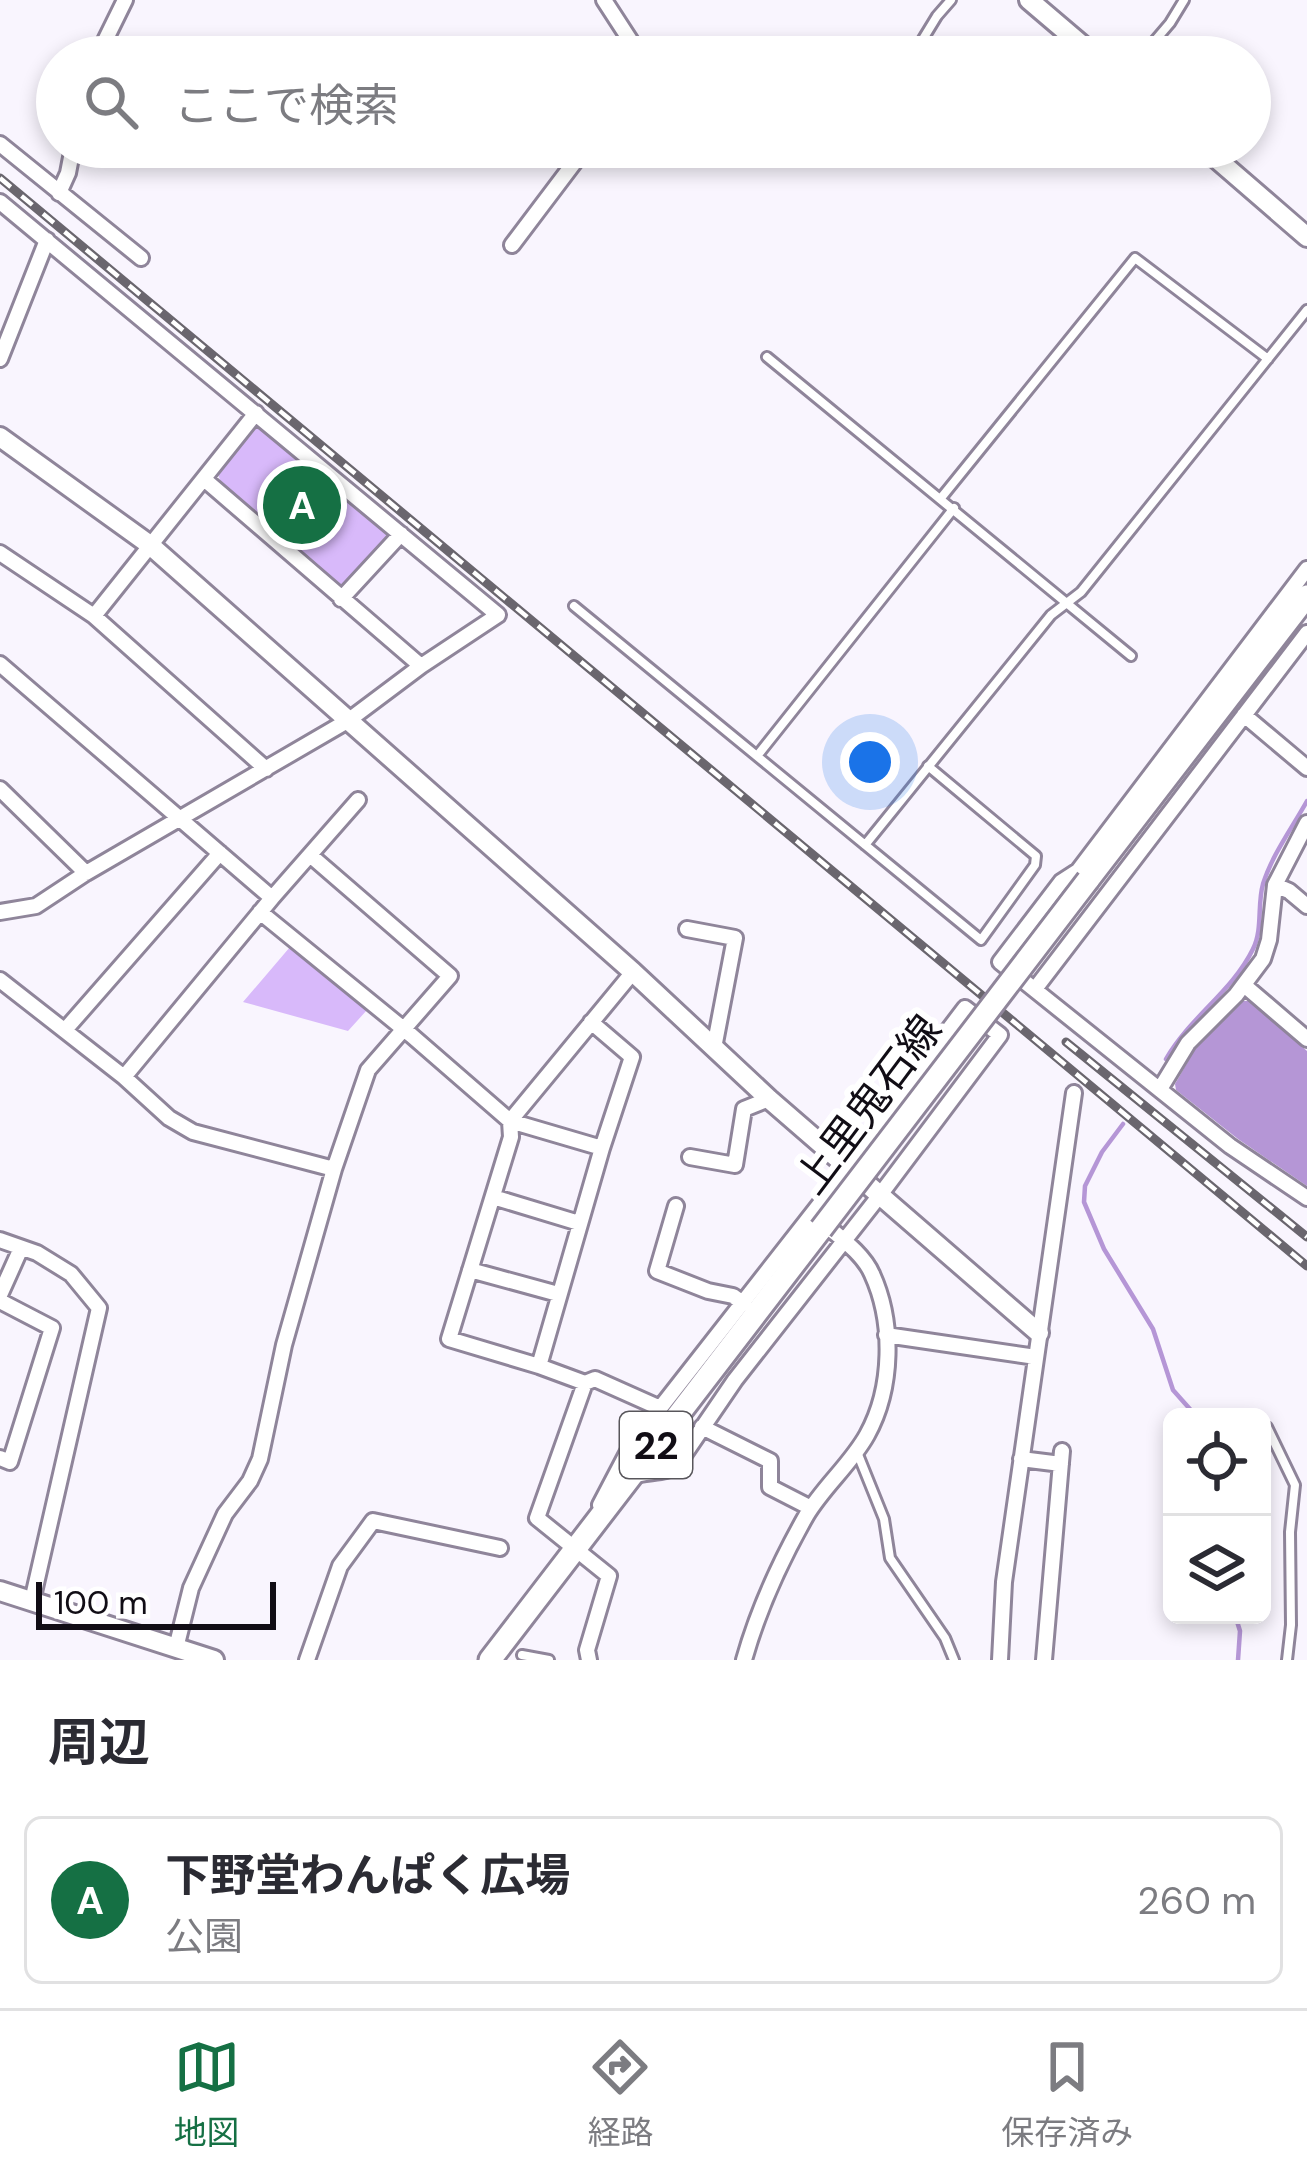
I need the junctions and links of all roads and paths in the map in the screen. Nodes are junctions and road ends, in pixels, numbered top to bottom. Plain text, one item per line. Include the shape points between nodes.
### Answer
1 (124, 0) edge
2 (604, 0) edge
3 (951, 0) edge
4 (1029, 0) edge
5 (1184, 0) edge
6 (107, 36) edge
7 (627, 36) edge
8 (925, 36) edge
9 (1071, 36) edge
10 (1159, 36) edge
11 (0, 143) edge
12 (69, 168) edge
13 (570, 168) edge
14 (1228, 168) edge
15 (59, 193) junction
16 (0, 202) edge
17 (1307, 236) edge
18 (47, 240) junction
19 (512, 245) dead end
20 (141, 258) dead end
21 (0, 309) edge
22 (1307, 310) edge
23 (14, 320) junction
24 (766, 357) dead end
25 (0, 359) edge
26 (1268, 359) junction
27 (256, 413) junction
28 (0, 437) edge
29 (204, 479) junction
30 (941, 498) junction
31 (954, 508) junction
32 (401, 534) junction
33 (151, 544) junction
34 (0, 553) edge
35 (1307, 569) edge
36 (1307, 596) edge
37 (341, 598) junction
38 (1068, 602) junction
39 (574, 607) dead end
40 (94, 616) junction
41 (1307, 633) edge
42 (1131, 656) dead end
43 (0, 664) edge
44 (421, 666) junction
45 (1244, 715) junction
46 (349, 720) junction
47 (757, 756) junction
48 (928, 766) junction
49 (1307, 768) edge
50 (266, 769) junction
51 (3, 798) edge
52 (358, 800) dead end
53 (181, 819) junction
54 (1307, 823) edge
55 (866, 844) junction
56 (220, 853) junction
57 (310, 855) junction
58 (86, 873) junction
59 (1275, 885) junction
60 (272, 898) junction
61 (1307, 906) edge
62 (0, 913) edge
63 (260, 913) junction
64 (687, 929) dead end
65 (633, 972) junction
66 (0, 980) edge
67 (1244, 985) junction
68 (1035, 989) junction
69 (591, 1022) junction
70 (65, 1030) junction
71 (405, 1030) junction
72 (1307, 1039) edge
73 (714, 1048) junction
74 (124, 1077) junction
75 (1160, 1089) junction
76 (1074, 1094) dead end
77 (770, 1099) junction
78 (510, 1121) junction
79 (602, 1148) junction
80 (690, 1157) dead end
81 (848, 1166) junction
82 (334, 1169) junction
83 (880, 1195) junction
84 (493, 1197) junction
85 (1307, 1198) edge
86 (676, 1206) dead end
87 (816, 1222) junction
88 (579, 1223) junction
89 (0, 1240) edge
90 (844, 1240) junction
91 (21, 1248) junction
92 (470, 1270) junction
93 (558, 1294) junction
94 (0, 1298) edge
95 (744, 1304) junction
96 (1039, 1333) junction
97 (886, 1335) junction
98 (1036, 1357) junction
99 (538, 1366) junction
100 (585, 1383) junction
101 (660, 1408) junction
102 (702, 1426) junction
103 (1271, 1433) edge
104 (856, 1450) junction
105 (0, 1458) edge
106 (1021, 1460) junction
107 (632, 1476) junction
108 (811, 1508) junction
109 (582, 1541) junction
110 (500, 1548) dead end
111 (0, 1591) edge
112 (32, 1601) junction
113 (176, 1648) junction
114 (521, 1655) dead end
115 (214, 1660) edge
116 (307, 1660) edge
117 (490, 1660) edge
118 (549, 1660) edge
119 (589, 1660) edge
120 (744, 1660) edge
121 (954, 1660) edge
122 (1000, 1660) edge
123 (1045, 1660) edge
124 (1287, 1660) edge

1 - 6 street
2 - 7 street
3 - 8 lane
4 - 9 street
5 - 10 lane
11 - 15 street
12 - 15 street
13 - 19 street
14 - 17 street
15 - 20 street
16 - 18 street
18 - 23 street
18 - 27 street
21 - 23 street
22 - 26 lane
23 - 25 street
24 - 30 lane
26 - 30 lane via 1136,258
26 - 38 lane
27 - 29 street
27 - 32 street
28 - 33 street
29 - 33 street
29 - 37 street
30 - 31 lane
31 - 38 lane
31 - 47 lane
32 - 37 street
32 - 44 street via 498,615
33 - 40 street
33 - 46 street
34 - 40 street
35 - 68 street via 1000,962
36 - 87 main road, 上里鬼石線 / 22, bridge
37 - 44 street
38 - 42 lane
38 - 48 lane
39 - 47 lane
40 - 50 street
41 - 45 street
43 - 53 street
44 - 46 street
45 - 49 street
45 - 68 street
46 - 50 street
46 - 65 street
47 - 55 lane
48 - 55 lane
48 - 55 lane via 1036,856 987,935 981,940
50 - 53 street
51 - 58 street
52 - 57 street
53 - 56 street
53 - 58 street
54 - 59 street
56 - 60 street
56 - 70 street
57 - 60 street
57 - 71 street via 450,976
58 - 62 street via 36,906
59 - 61 street
59 - 67 street via 1269,940
60 - 63 street
63 - 71 street
63 - 74 street
64 - 73 street via 735,938
65 - 69 street
65 - 73 street
66 - 70 street
67 - 72 street
67 - 75 street via 1188,1043
68 - 75 street
69 - 78 street
69 - 79 street via 632,1057
70 - 74 street
71 - 78 street
71 - 82 street via 368,1070
73 - 77 street
74 - 82 street via 193,1132
75 - 85 street
76 - 96 street
77 - 80 street via 744,1109 735,1165
77 - 81 street
78 - 79 street
78 - 84 street
79 - 88 street
81 - 83 street
81 - 83 street via 965,1008 1000,1034
81 - 87 street
82 - 113 street via 260,1459 191,1588
83 - 90 street
83 - 96 street
84 - 88 street
84 - 92 street
86 - 95 street via 657,1271
87 - 90 street
87 - 95 street
87 - 107 main road, 上里鬼石線 / 22
88 - 93 street
89 - 91 street
90 - 97 street via 871,1270
90 - 102 street
91 - 94 street
91 - 112 street via 71,1274 99,1309
92 - 93 street
92 - 99 street via 449,1339
93 - 99 street
94 - 105 street via 52,1328 10,1462
95 - 101 street
96 - 98 street
97 - 98 street
97 - 104 street via 878,1414
98 - 106 street
99 - 100 street
100 - 101 street via 595,1379
100 - 109 street via 537,1518
101 - 109 street via 619,1466
102 - 107 street via 672,1469
102 - 108 street via 770,1461 770,1487
103 - 124 lane via 1295,1485
104 - 108 street
104 - 121 lane via 890,1558
106 - 122 street
106 - 123 street via 1062,1458
107 - 109 main road, 上里鬼石線 / 22
108 - 120 street
109 - 117 main road, 上里鬼石線 / 22
109 - 119 street via 609,1576
110 - 116 street via 373,1521 340,1566
111 - 112 street
112 - 113 street
113 - 115 street
114 - 118 lane

